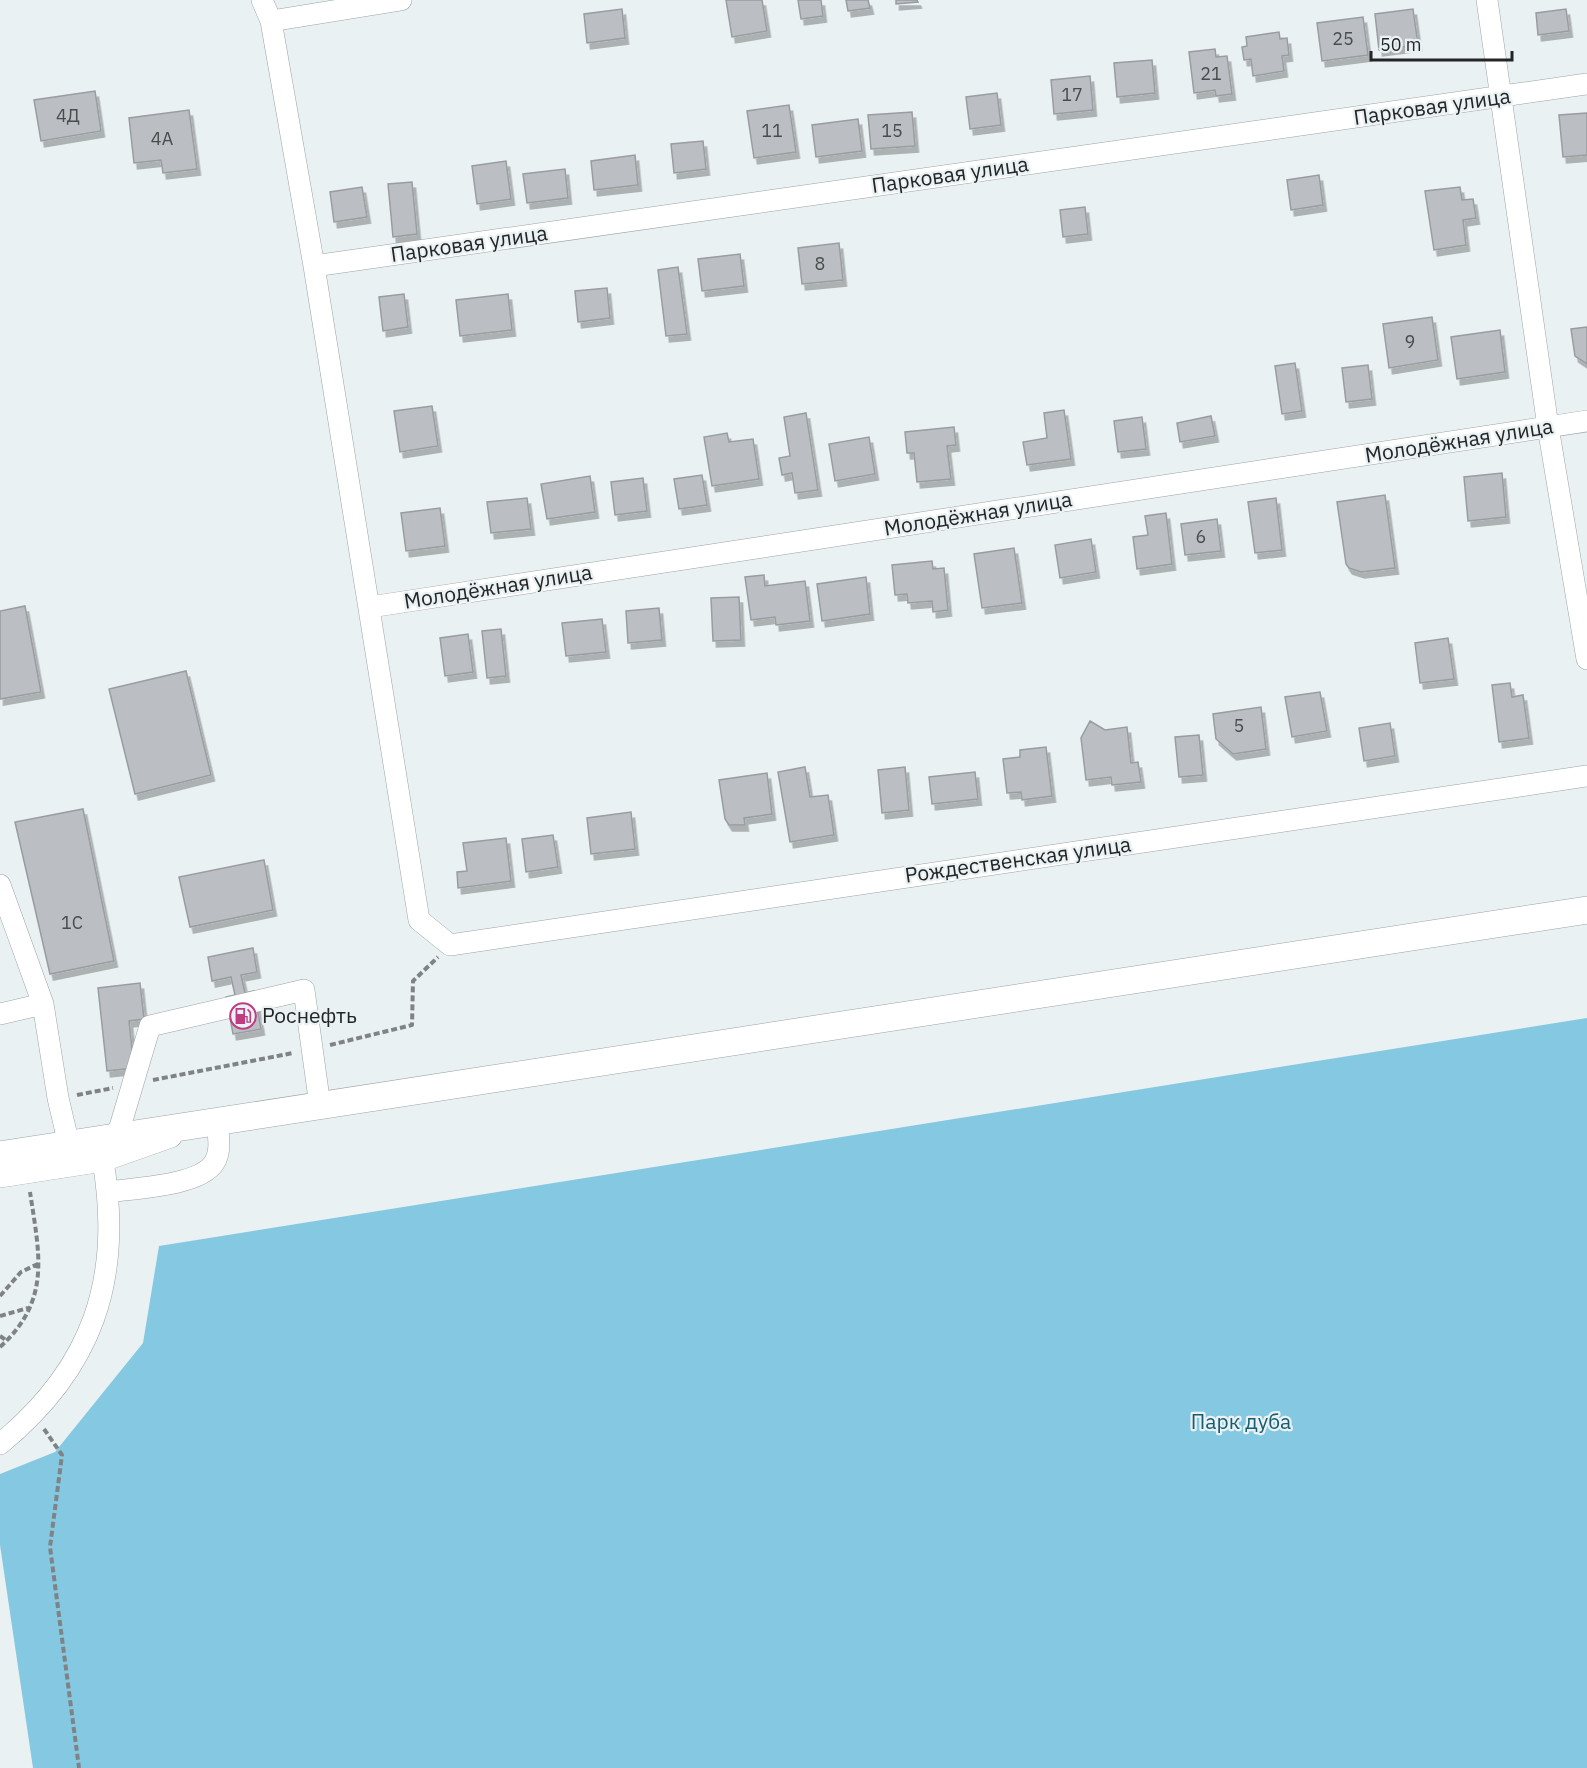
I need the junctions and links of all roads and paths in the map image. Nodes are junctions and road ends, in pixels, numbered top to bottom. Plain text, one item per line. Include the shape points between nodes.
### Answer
1 (262, 0) edge
2 (401, 0) edge
3 (1487, 0) edge
4 (352, 4) edge
5 (271, 21) junction
6 (1587, 84) edge
7 (1500, 97) junction
8 (314, 266) junction
9 (1587, 421) edge
10 (1548, 427) junction
11 (370, 606) junction
12 (1587, 659) edge
13 (1587, 776) edge
14 (1, 890) edge
15 (1587, 910) edge
16 (450, 945) junction
17 (43, 1004) junction
18 (0, 1014) edge
19 (312, 1050) junction
20 (132, 1084) junction
21 (58, 1098) junction
22 (320, 1106) junction
23 (217, 1122) junction
24 (117, 1137) junction
25 (69, 1144) junction
26 (0, 1155) edge
27 (104, 1161) junction
28 (0, 1177) edge
29 (29, 1184) dead end
30 (107, 1192) junction
31 (40, 1263) junction
32 (0, 1296) edge
33 (29, 1308) junction
34 (0, 1316) edge
35 (0, 1336) edge
36 (7, 1341) junction
37 (0, 1347) edge
38 (33, 1413) junction
39 (0, 1444) edge
40 (79, 1768) edge

1 - 5 street
2 - 4 street
3 - 7 street
4 - 5 street
5 - 8 street
6 - 7 street, Парковая улица
7 - 8 street, Парковая улица
7 - 10 street
8 - 11 street
9 - 10 street, Молодёжная улица
10 - 11 street, Молодёжная улица
10 - 12 street
11 - 16 street via 419,920
13 - 16 street, Рождественская улица
14 - 17 street
15 - 22 main road
16 - 19 path via 413,981 412,1025
17 - 18 street
17 - 21 street
19 - 20 path
19 - 20 street via 304,990 150,1026
19 - 22 street
20 - 21 path
20 - 24 street
21 - 25 street
22 - 23 main road
23 - 24 main road
23 - 27 street
23 - 30 street via 220,1145 214,1163 197,1178
24 - 25 main road
25 - 26 main road
27 - 28 street
27 - 30 street
29 - 31 path
30 - 38 street via 106,1275 100,1306 76,1358
31 - 32 path via 21,1272
31 - 33 path via 39,1282
33 - 34 path
33 - 36 path
35 - 36 path
36 - 37 path
38 - 39 street
38 - 40 path via 63,1455 50,1547

